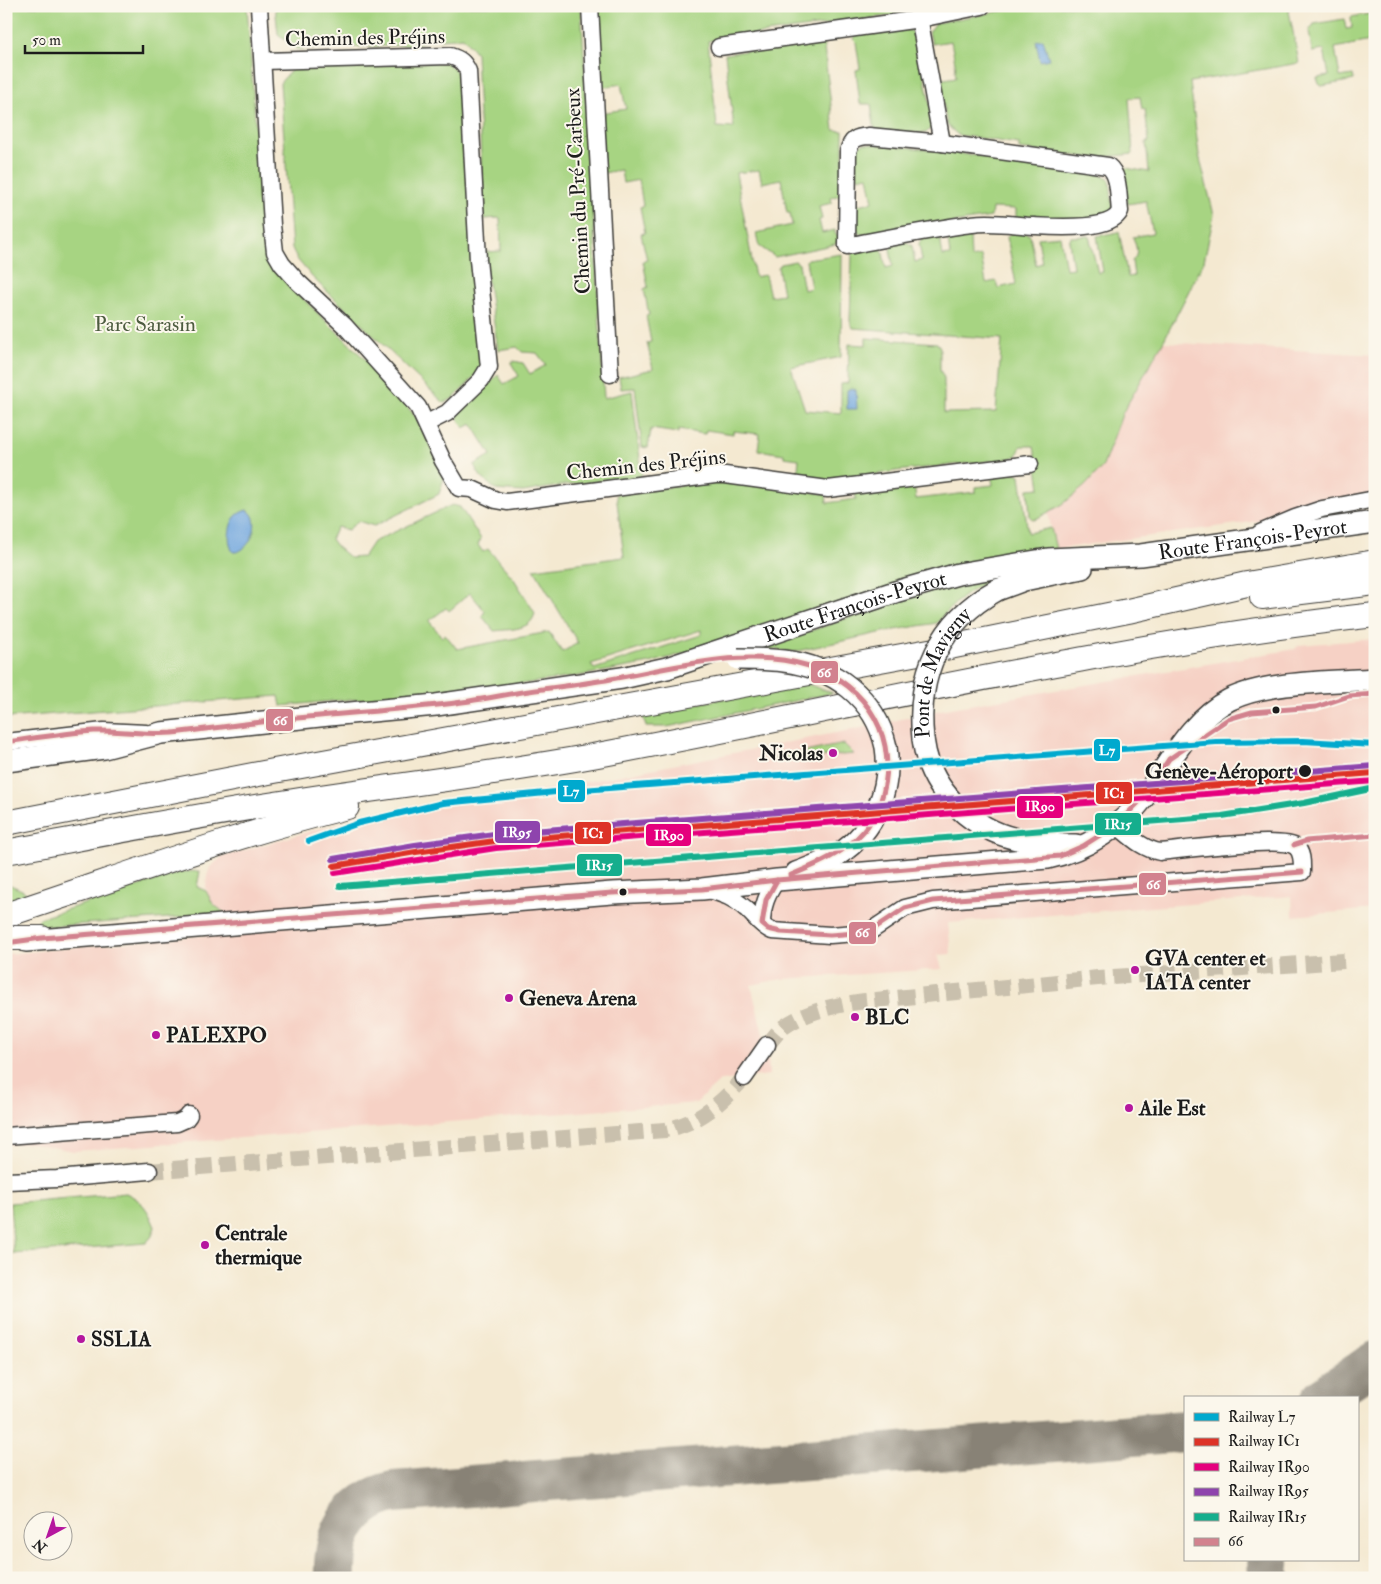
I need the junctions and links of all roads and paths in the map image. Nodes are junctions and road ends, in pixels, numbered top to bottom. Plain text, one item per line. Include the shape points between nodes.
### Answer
1 (259, 6) edge
2 (590, 6) edge
3 (982, 6) edge
4 (918, 13) edge
5 (719, 47) dead end
6 (263, 61) junction
7 (942, 143) junction
8 (610, 374) dead end
9 (427, 423) junction
10 (1030, 464) dead end
11 (1375, 499) edge
12 (1375, 522) edge
13 (1244, 540) junction
14 (1141, 555) junction
15 (1375, 562) edge
16 (1375, 583) edge
17 (1128, 611) junction
18 (1375, 615) edge
19 (667, 668) junction
20 (1375, 679) edge
21 (161, 733) junction
22 (6, 742) edge
23 (6, 761) edge
24 (470, 777) junction
25 (6, 823) edge
26 (1116, 825) junction
27 (1084, 846) junction
28 (6, 852) edge
29 (777, 880) junction
30 (702, 889) junction
31 (6, 915) edge
32 (762, 924) junction
33 (6, 938) edge
34 (42, 938) junction
35 (6, 944) edge
36 (767, 1044) tunnel mouth
37 (744, 1078) tunnel mouth
38 (189, 1114) dead end
39 (6, 1136) edge
40 (149, 1171) tunnel mouth
41 (6, 1181) edge

1 - 6 street, Chemin des Préjins
2 - 8 street, Chemin du Pré-Carbeux
3 - 4 street
4 - 5 street
4 - 7 street
6 - 9 street, Chemin des Préjins via 275,252 298,282 345,326 418,407
6 - 9 street, Chemin des Préjins via 450,56 459,58 468,71 478,260 489,367 481,380 447,413
7 - 7 street via 1108,166 1115,175 1120,211 1111,220 1092,225 974,223 848,246 848,152 853,140 869,136
9 - 10 street, Chemin des Préjins via 459,488 472,489 507,502 715,475 828,489
11 - 13 street via 1322,509
12 - 13 main road, Route François-Peyrot
13 - 14 main road, Route François-Peyrot
14 - 19 main road, Route François-Peyrot via 1048,559 958,574
14 - 27 main road, Pont de Mavigny, bridge via 1024,580 997,590 963,615 949,631 929,668 923,691 923,738 929,765 951,800 992,831 1022,841
15 - 17 highway via 1246,584
16 - 17 highway
17 - 25 highway
18 - 24 highway via 1200,638 1044,665 618,752
19 - 21 main road, Route François-Peyrot via 622,678 436,705
19 - 29 main road, bridge via 738,660 784,660 810,666 834,676 854,690 881,730 887,770 884,795 877,812 848,848 832,858
20 - 26 main road via 1286,686 1237,697 1209,714 1169,759 1144,797
21 - 22 street, Route François-Peyrot via 104,731
21 - 23 main road, Route François-Peyrot via 104,748
24 - 28 highway via 280,803
24 - 31 highway via 295,820
26 - 27 main road
26 - 32 street via 1147,849 1160,852 1245,844 1290,844 1301,854 1302,872 933,901 905,908 869,932 830,935 776,932
27 - 29 main road via 1060,856 1038,860
29 - 30 main road
29 - 32 street via 766,897
30 - 32 street via 735,900
30 - 34 main road via 612,893
33 - 34 highway
34 - 35 main road
36 - 37 street
38 - 39 street via 177,1123
40 - 41 street

